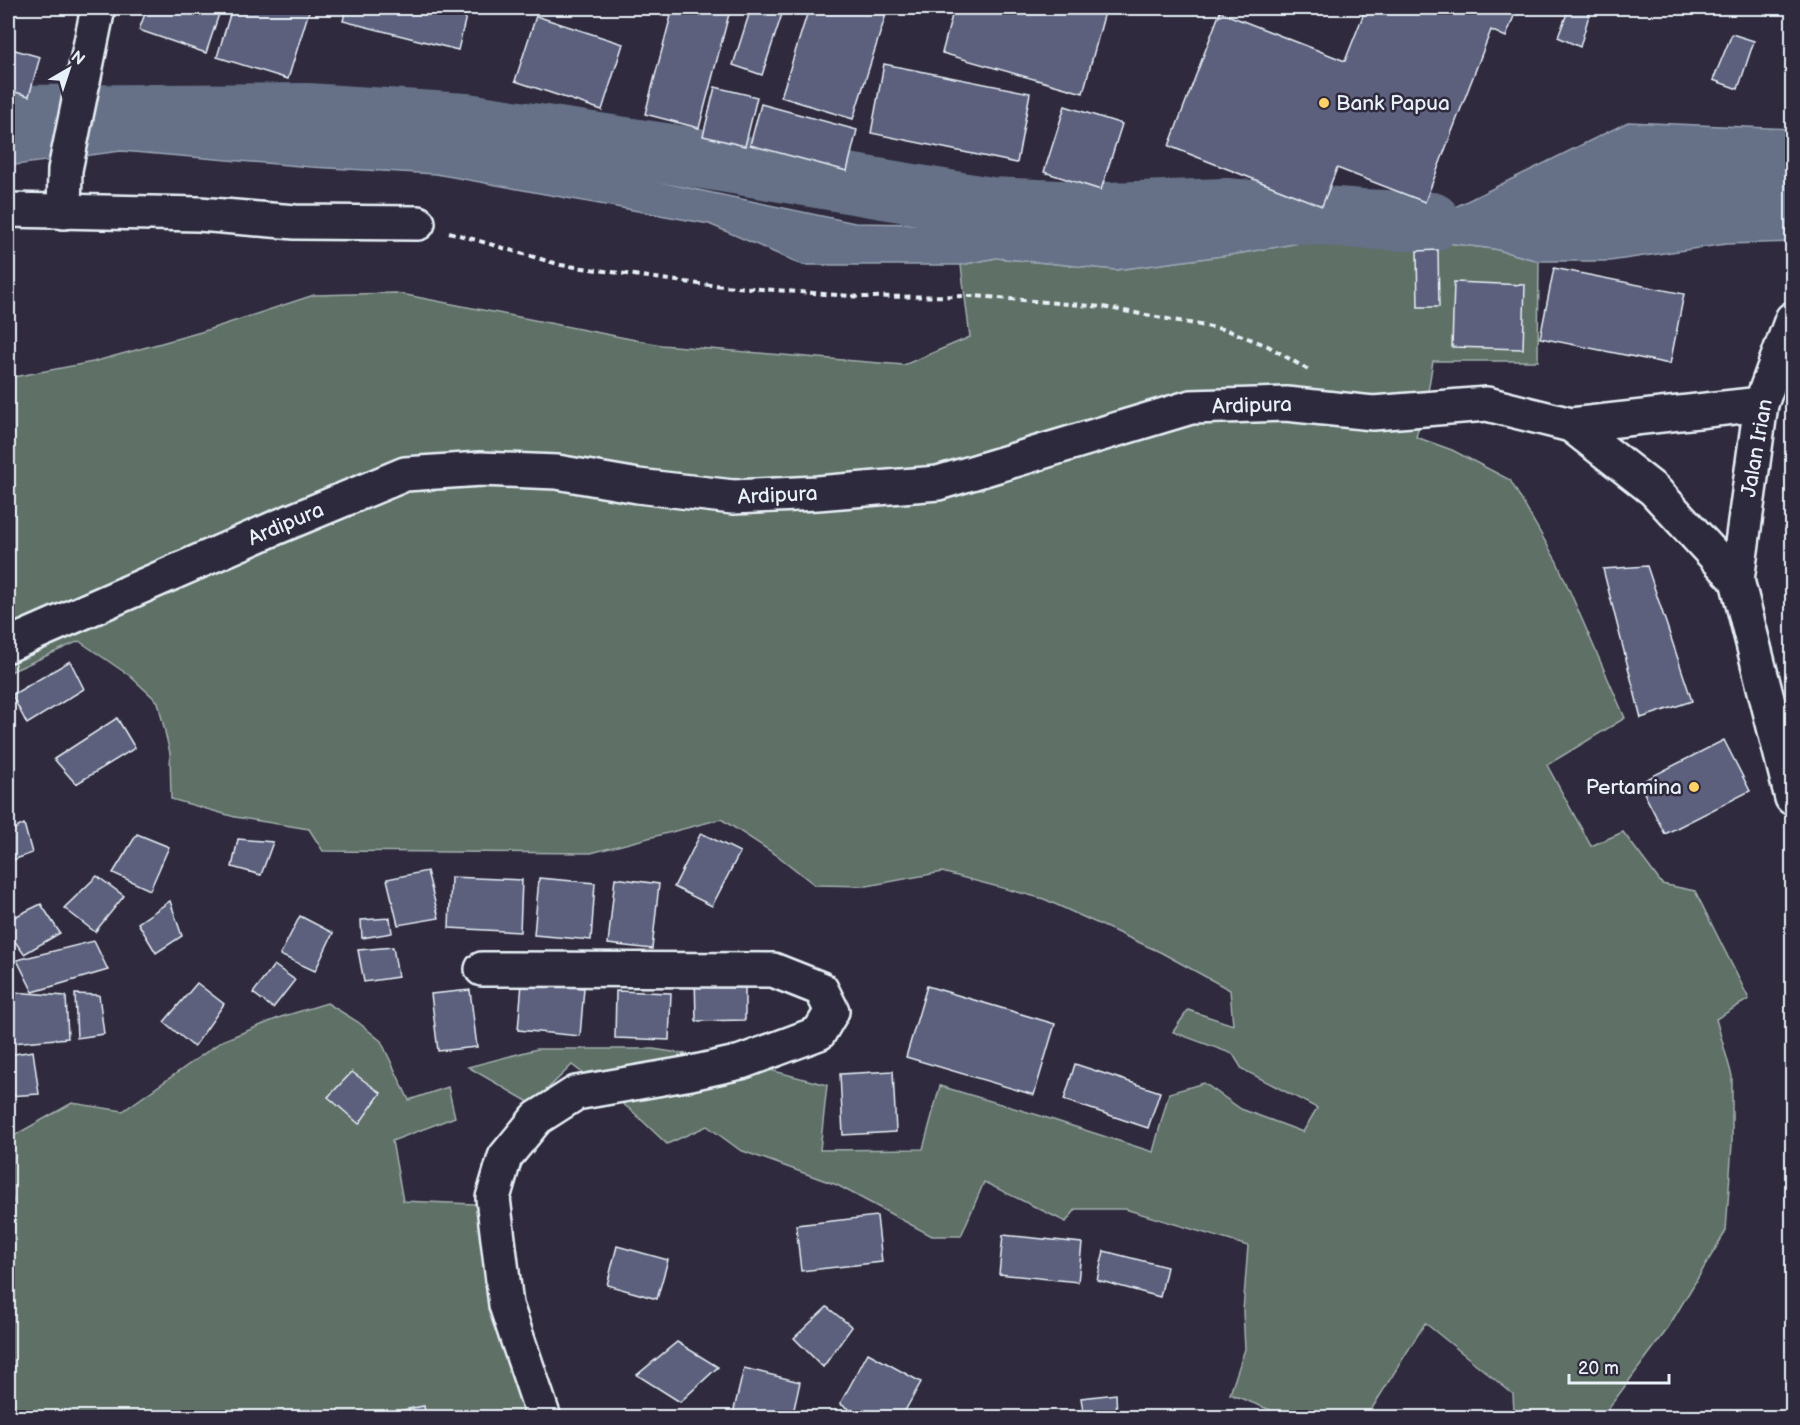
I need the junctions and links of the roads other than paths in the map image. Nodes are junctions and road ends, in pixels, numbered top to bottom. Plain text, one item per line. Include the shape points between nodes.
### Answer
1 (98, 8) edge
2 (8, 210) edge
3 (64, 212) junction
4 (418, 224) road end
5 (1792, 320) edge
6 (1761, 404) junction
7 (1571, 425) junction
8 (1737, 580) junction
9 (8, 645) edge
10 (1792, 798) edge
11 (482, 969) dead end
12 (544, 1418) edge

1 - 3 street via 65,170
2 - 3 street
3 - 4 street
5 - 6 street, Jalan Irian
6 - 7 street, Ardipura
6 - 8 street, Jalan Irian
7 - 8 street, Ardipura via 1654,490
7 - 9 street, Ardipura via 1487,404 1373,413 1286,404 1191,407 938,483 732,497 557,472 405,474
8 - 10 street
11 - 12 street via 773,970 821,989 832,1011 819,1033 741,1062 576,1093 537,1118 504,1157 493,1198 506,1305

